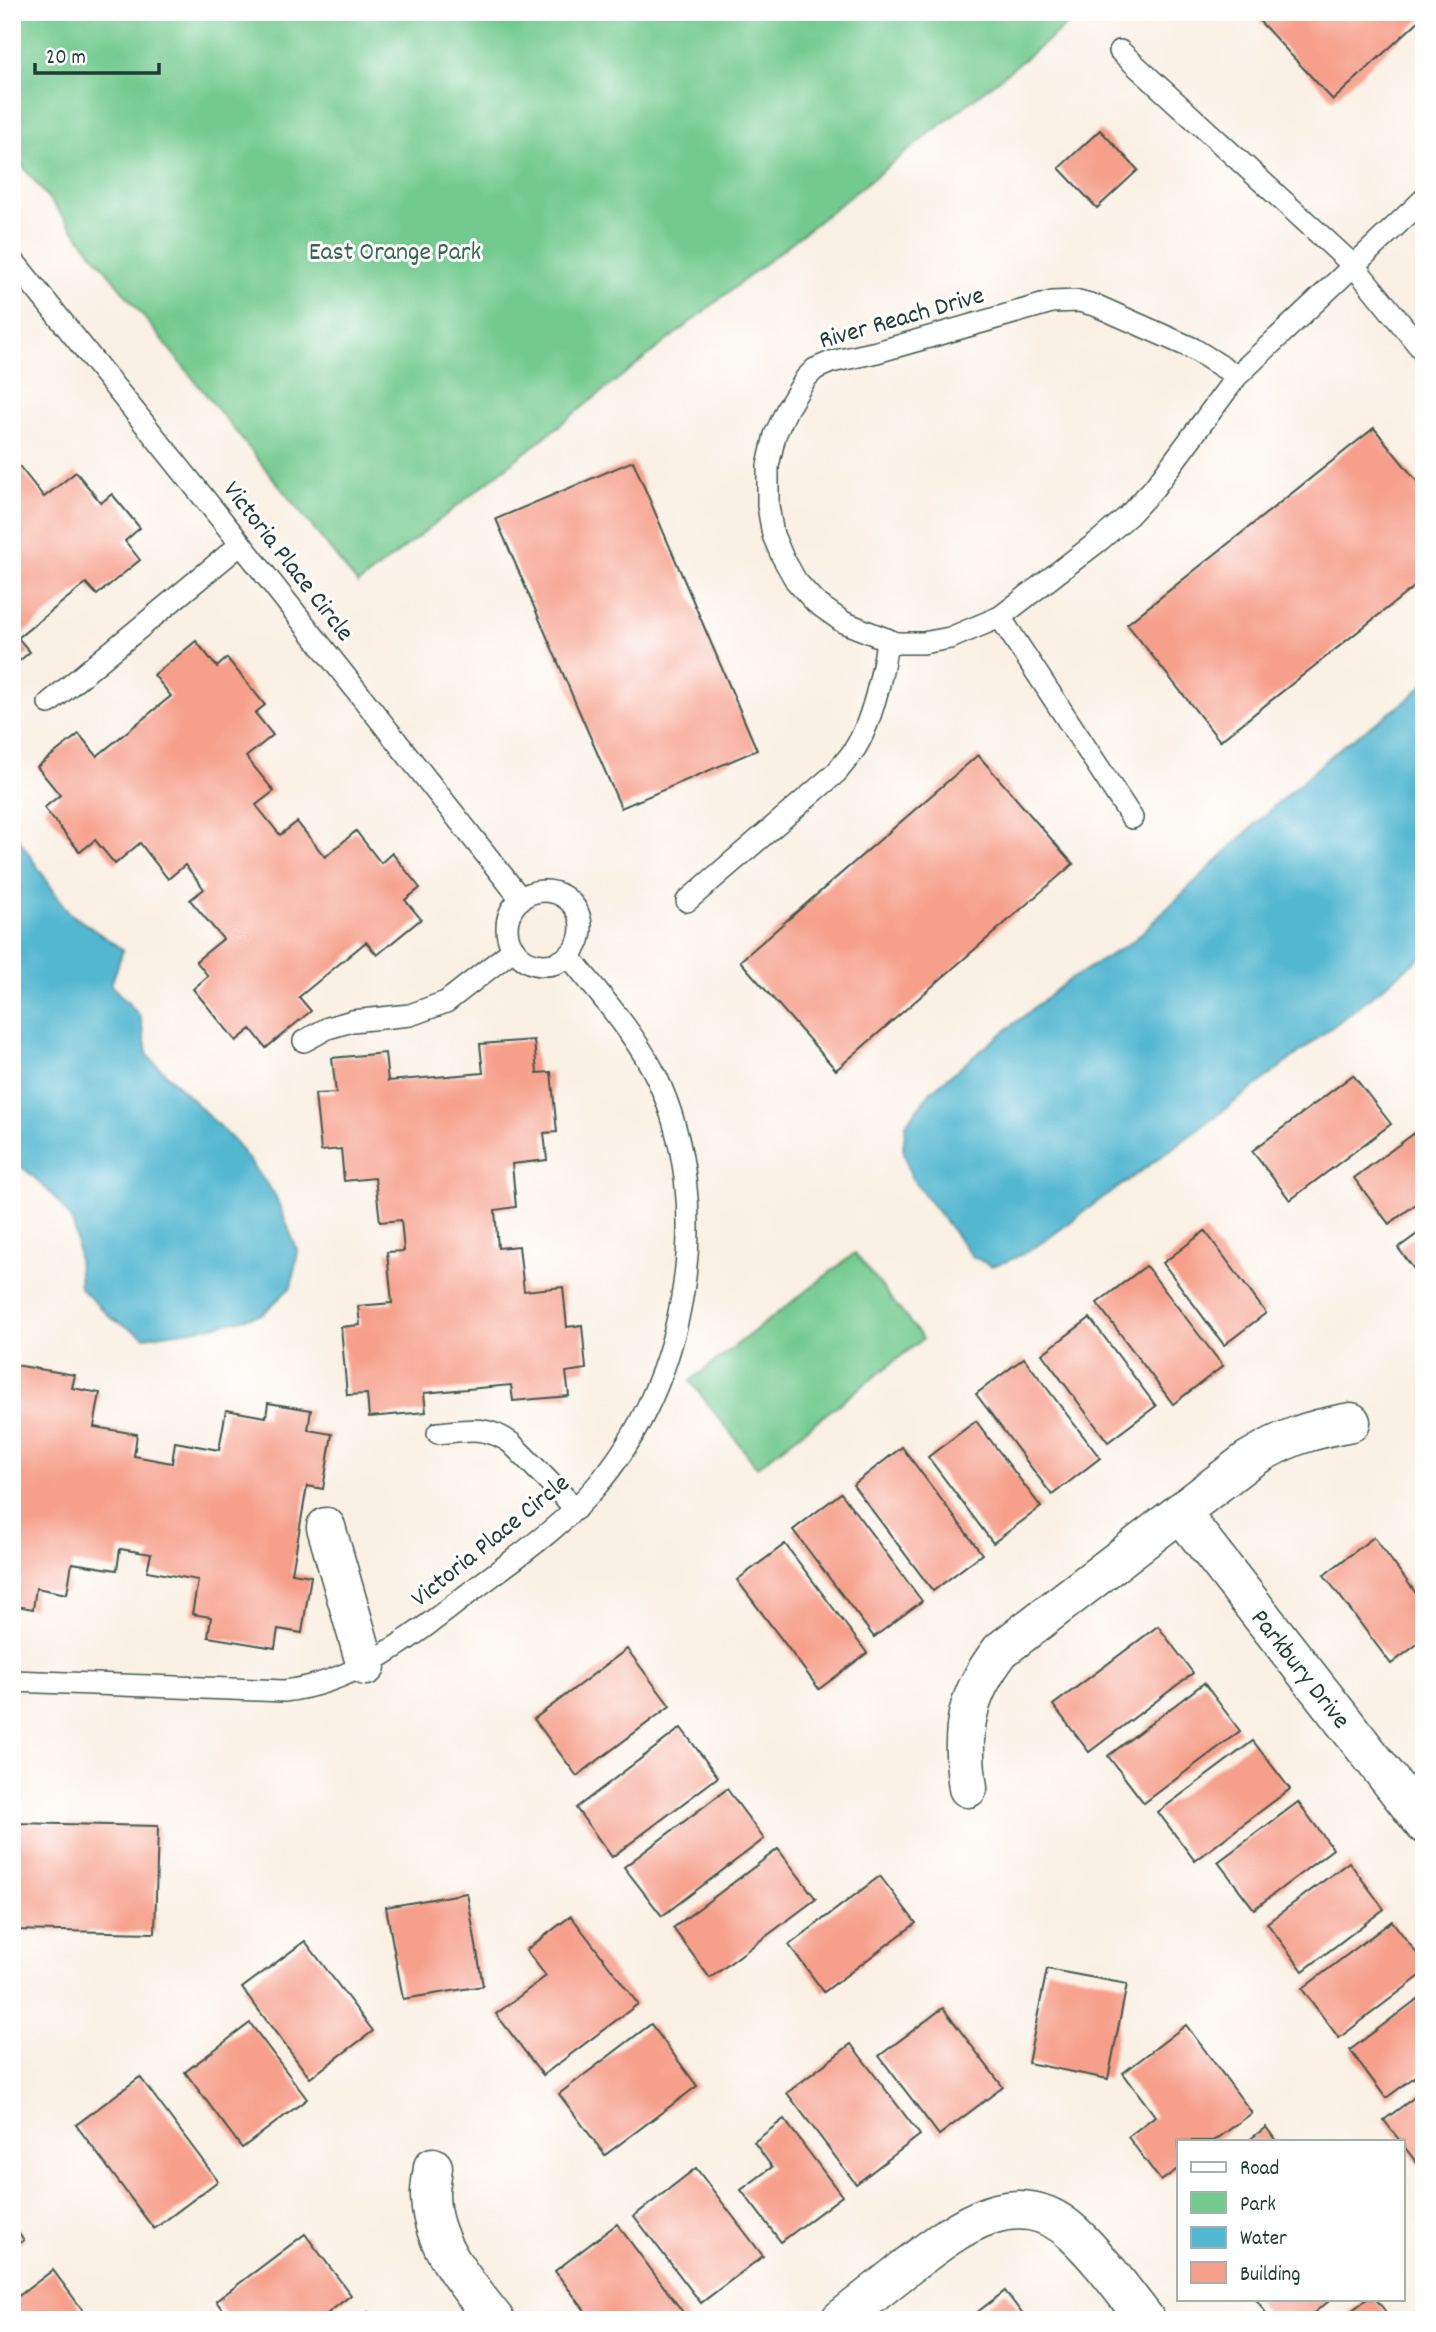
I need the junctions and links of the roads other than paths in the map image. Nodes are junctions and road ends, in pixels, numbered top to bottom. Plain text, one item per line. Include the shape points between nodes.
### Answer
1 (1120, 51) dead end
2 (1424, 200) edge
3 (12, 258) edge
4 (1354, 266) junction
5 (1424, 352) edge
6 (1237, 376) junction
7 (241, 544) junction
8 (1000, 617) junction
9 (887, 639) junction
10 (49, 703) dead end
11 (1132, 818) dead end
12 (520, 899) junction
13 (687, 901) dead end
14 (514, 949) junction
15 (569, 956) junction
16 (304, 1041) dead end
17 (1351, 1422) dead end
18 (439, 1433) dead end
19 (576, 1509) junction
20 (1180, 1512) junction
21 (326, 1527) dead end
22 (366, 1666) junction
23 (12, 1681) edge
24 (968, 1787) dead end
25 (1424, 1824) edge
26 (433, 2167) dead end
27 (495, 2320) edge
28 (841, 2320) edge
29 (1146, 2320) edge

1 - 4 lane
2 - 4 lane, River Reach Drive
3 - 7 lane, Victoria Place Circle
4 - 5 lane
4 - 6 lane, River Reach Drive
6 - 8 lane, River Reach Drive via 1128,516
6 - 9 lane, River Reach Drive via 1192,348 1079,301 1052,302 815,369 775,435 768,466 773,534 796,581 815,602 843,622
7 - 10 lane
7 - 12 lane, Victoria Place Circle
8 - 9 lane, River Reach Drive via 950,638 923,643
8 - 11 lane
9 - 13 lane via 884,666 856,748 837,772
12 - 14 lane via 507,928
12 - 15 lane via 544,890 568,899 581,921 577,946
14 - 15 lane via 534,964 546,965
14 - 16 lane via 446,1002 410,1015 352,1021
15 - 19 lane, Victoria Place Circle via 654,1073 678,1136 687,1204 683,1284 670,1353 631,1435
17 - 20 street via 1298,1433 1271,1446
18 - 19 lane via 477,1429 500,1435
19 - 22 lane, Victoria Place Circle via 423,1628
20 - 24 street via 1002,1650 986,1670 966,1723 963,1752
20 - 25 street, Parkbury Drive
21 - 22 street
22 - 23 lane, Victoria Place Circle via 284,1691
26 - 27 street via 434,2226 447,2254
28 - 29 street via 968,2223 993,2213 1019,2210 1046,2216 1072,2232

